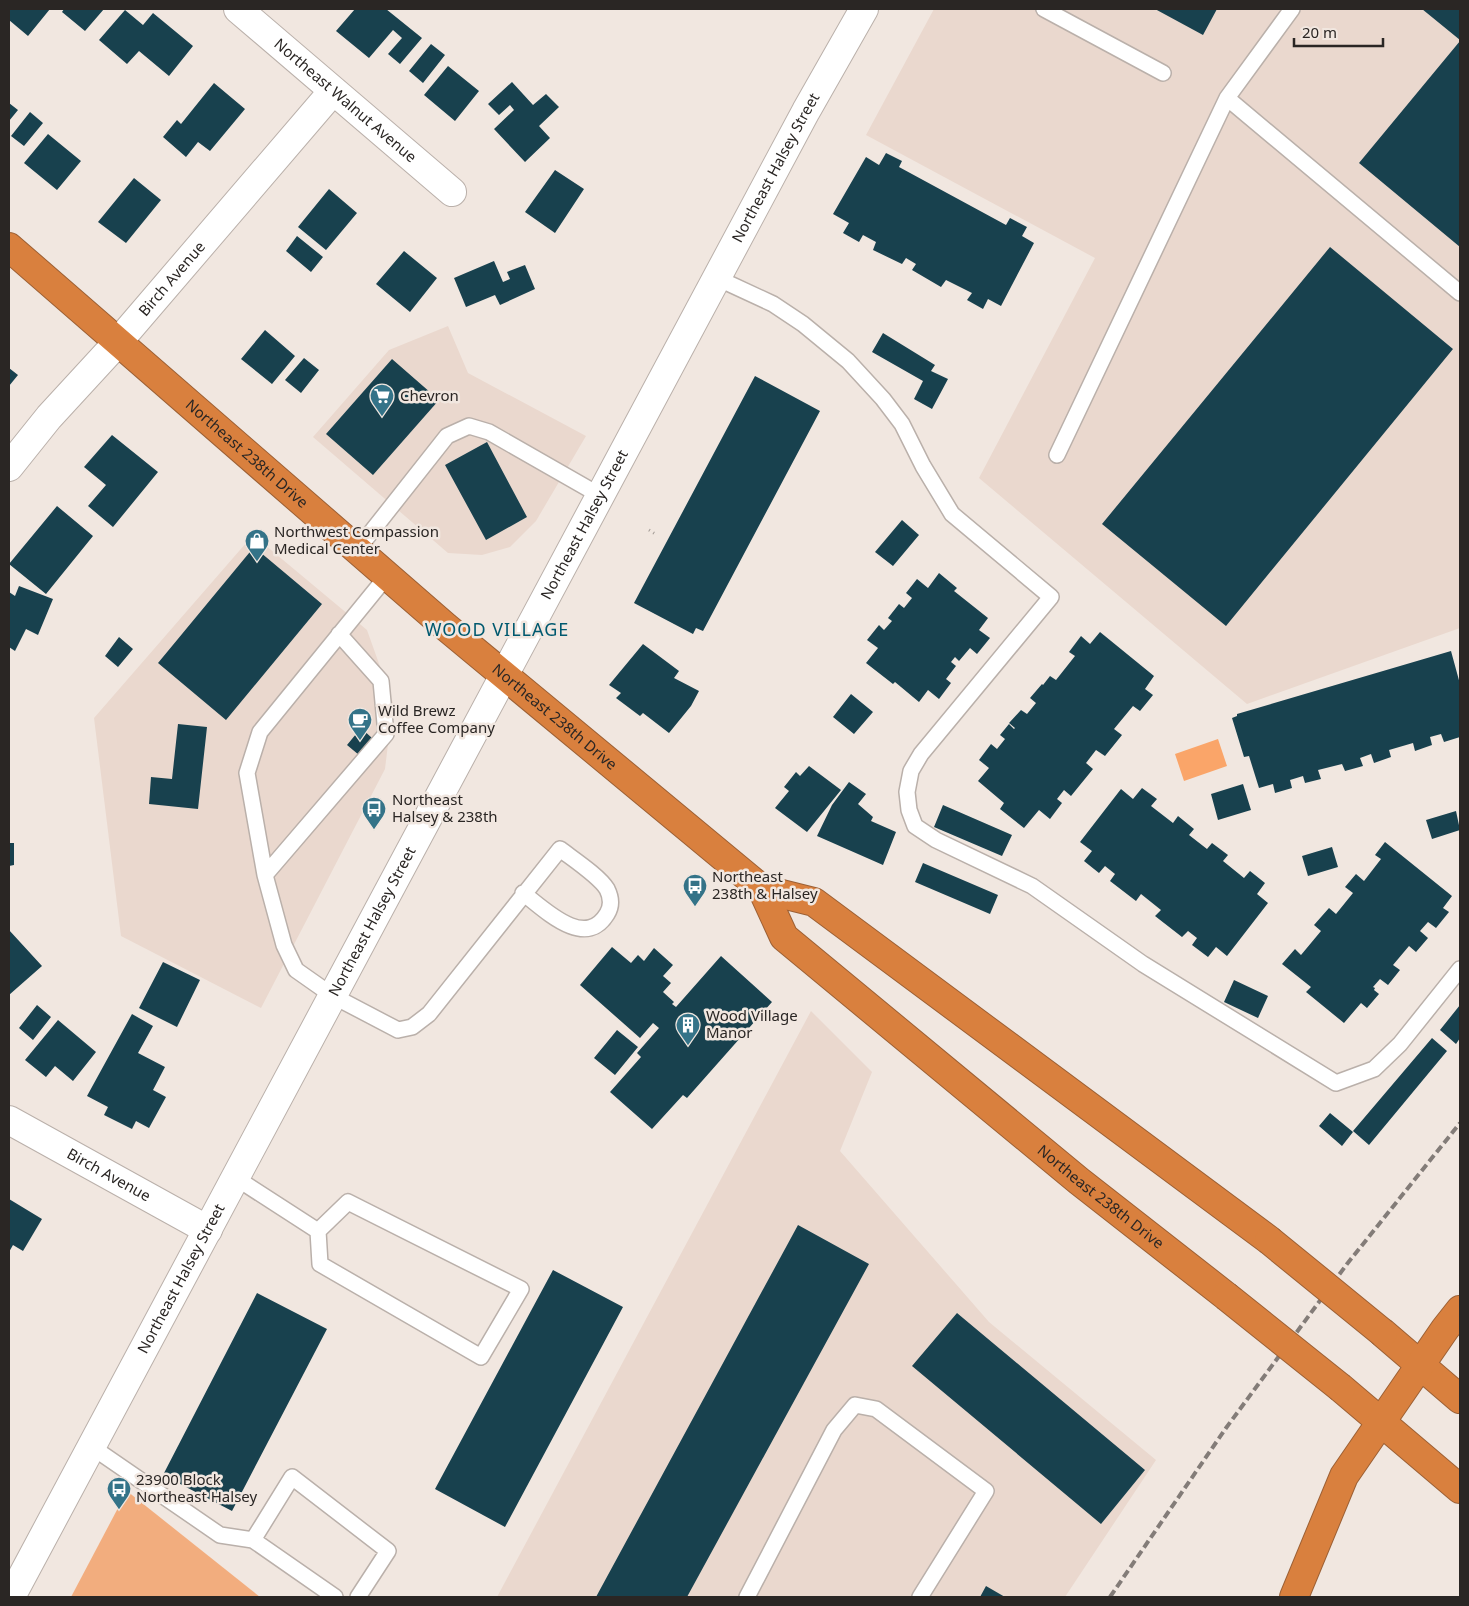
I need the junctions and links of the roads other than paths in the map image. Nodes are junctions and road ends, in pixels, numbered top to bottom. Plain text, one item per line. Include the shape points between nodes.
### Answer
1 (238, 9) edge
2 (864, 9) edge
3 (1044, 9) edge
4 (1292, 9) edge
5 (1163, 73) dead end
6 (333, 91) junction
7 (1227, 98) junction
8 (452, 192) dead end
9 (9, 248) edge
10 (717, 278) junction
11 (1460, 294) edge
12 (118, 342) junction
13 (1057, 455) dead end
14 (9, 467) edge
15 (601, 496) junction
16 (357, 550) junction
17 (387, 576) junction
18 (339, 634) junction
19 (505, 676) junction
20 (265, 875) junction
21 (762, 889) junction
22 (524, 893) junction
23 (1460, 969) edge
24 (333, 996) junction
25 (9, 1120) edge
26 (236, 1178) junction
27 (208, 1230) junction
28 (318, 1230) junction
29 (1460, 1310) edge
30 (1420, 1365) junction
31 (1460, 1399) edge
32 (1381, 1422) junction
33 (92, 1447) junction
34 (1460, 1489) edge
35 (253, 1540) junction
36 (11, 1597) edge
37 (334, 1597) edge
38 (358, 1597) edge
39 (746, 1597) edge
40 (920, 1597) edge
41 (1294, 1597) edge

1 - 6 street, Northeast Walnut Avenue
2 - 10 street, Northeast Halsey Street
3 - 5 lane
4 - 7 lane
6 - 8 street, Northeast Walnut Avenue
6 - 12 street, Birch Avenue
7 - 11 lane
7 - 13 lane
9 - 12 highway, Northeast 238th Drive
10 - 15 street, Northeast Halsey Street
10 - 23 lane via 773,304 848,361 902,424 952,514 1051,598 910,771 907,792 915,826 936,840 1032,886 1143,964 1336,1084 1374,1069 1400,1044
12 - 14 street, Birch Avenue via 49,417
12 - 16 highway, Northeast 238th Drive
15 - 16 lane via 489,432 469,426 447,436
15 - 19 street, Northeast Halsey Street
16 - 17 highway, Northeast 238th Drive
17 - 18 lane
17 - 19 highway, Northeast 238th Drive
18 - 20 lane via 260,732 247,773
18 - 20 lane via 380,681 386,734
19 - 21 highway, Northeast 238th Drive
19 - 24 street, Northeast Halsey Street
20 - 24 lane via 284,945 296,970
21 - 30 highway, Northeast 238th Drive, bridge via 814,902 1269,1240
21 - 32 highway, Northeast 238th Drive, bridge via 784,936 1079,1181
22 - 22 lane via 560,849 606,888 611,900 608,913 600,924 587,930 571,927
22 - 24 lane via 429,1014 412,1027 398,1030
24 - 26 street, Northeast Halsey Street
25 - 27 street, Birch Avenue
26 - 27 street, Northeast Halsey Street
26 - 28 lane
27 - 33 street, Northeast Halsey Street
28 - 28 lane via 348,1202 521,1289 482,1357 320,1264
29 - 30 highway
30 - 31 highway, Northeast 238th Drive
30 - 32 highway
32 - 34 highway, Northeast 238th Drive
32 - 41 highway via 1344,1476
33 - 35 lane via 220,1535
33 - 36 street, Northeast Halsey Street
35 - 37 lane
35 - 38 lane via 292,1477 388,1551
39 - 40 lane via 834,1430 854,1404 876,1409 986,1492

